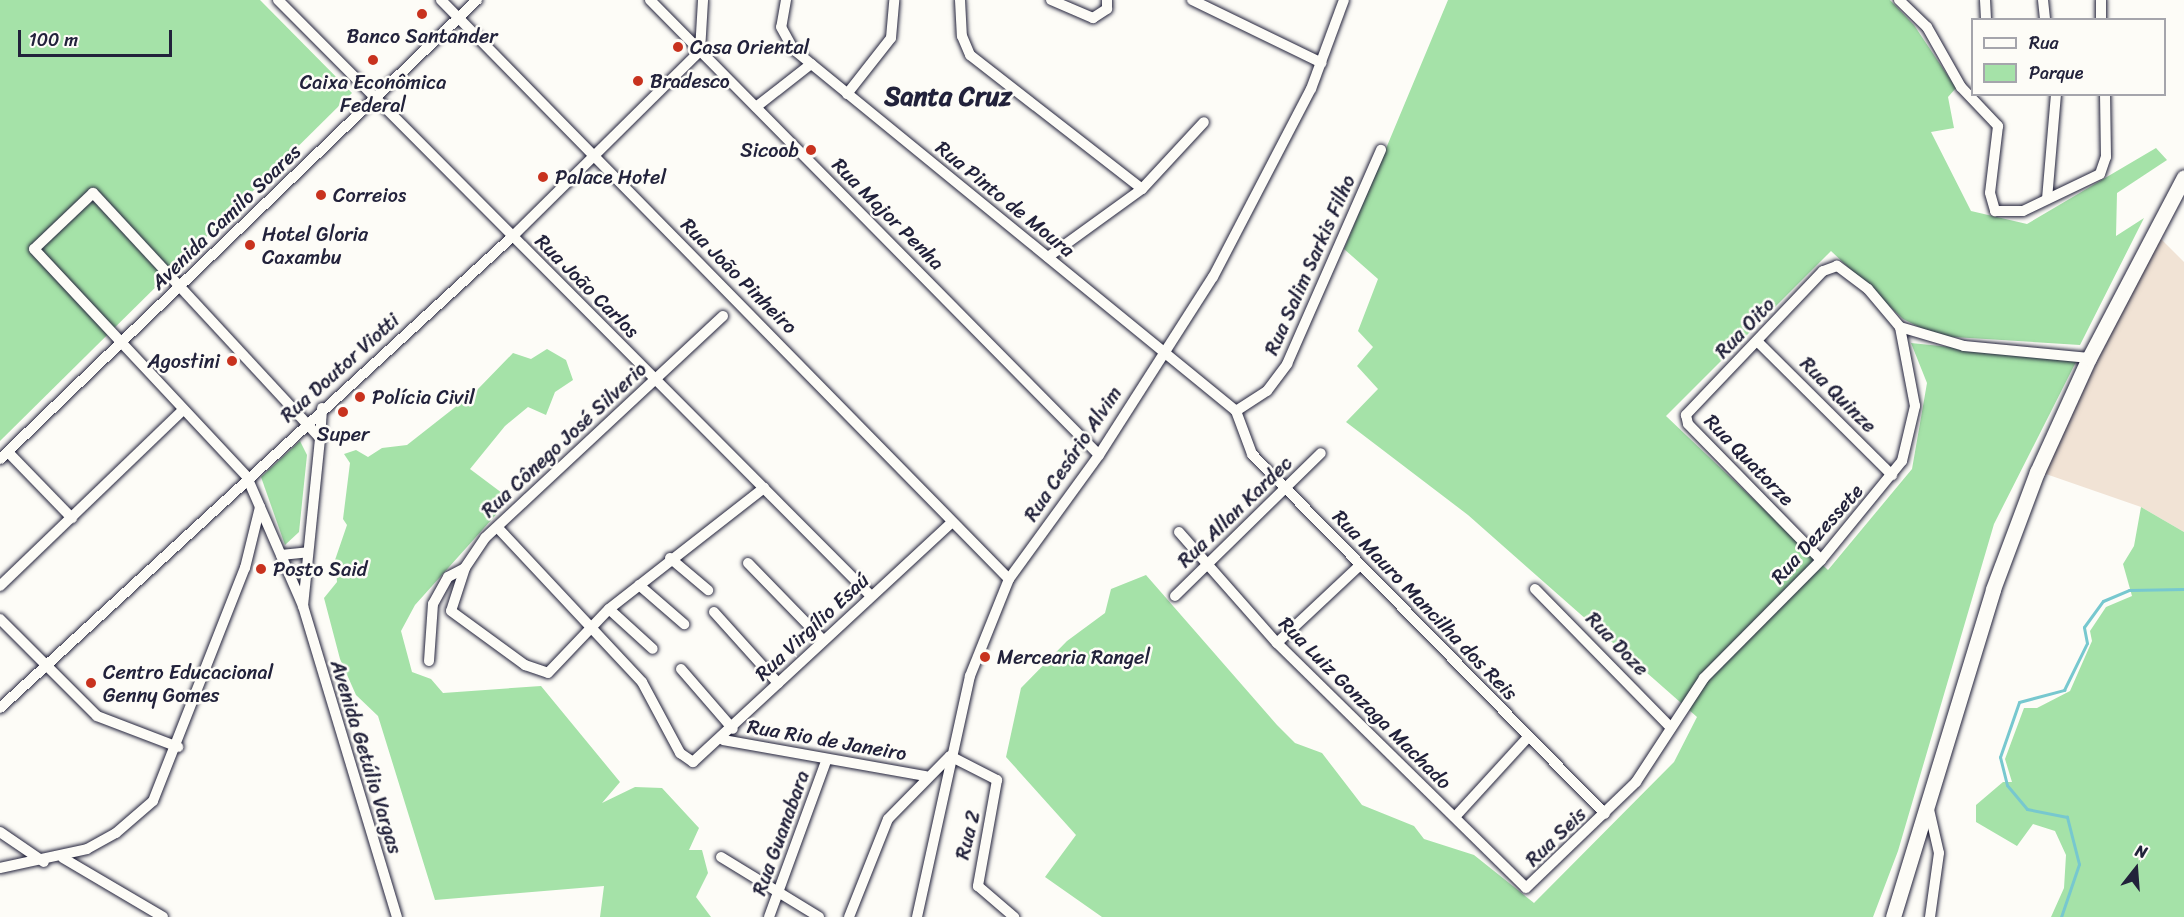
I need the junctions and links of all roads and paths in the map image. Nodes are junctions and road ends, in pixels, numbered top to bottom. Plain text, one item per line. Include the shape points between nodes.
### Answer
1 (278, 0) edge
2 (441, 0) edge
3 (477, 0) edge
4 (650, 0) edge
5 (703, 0) edge
6 (786, 0) edge
7 (894, 0) edge
8 (960, 0) edge
9 (1051, 0) edge
10 (1192, 0) edge
11 (1344, 0) edge
12 (1899, 0) edge
13 (1985, 0) edge
14 (2043, 0) edge
15 (2101, 0) edge
16 (1107, 4) edge
17 (459, 18) junction
18 (1986, 18) edge
19 (2045, 18) edge
20 (2102, 18) edge
21 (700, 51) junction
22 (1322, 63) junction
23 (811, 64) junction
24 (847, 94) junction
25 (2056, 96) edge
26 (2105, 96) edge
27 (375, 99) junction
28 (756, 107) junction
29 (1204, 122) dead end
30 (1381, 150) dead end
31 (593, 155) junction
32 (2184, 177) edge
33 (1142, 189) junction
34 (2047, 199) junction
35 (513, 236) junction
36 (1048, 257) junction
37 (176, 289) junction
38 (723, 316) dead end
39 (1900, 327) junction
40 (1758, 342) junction
41 (119, 345) junction
42 (1166, 350) junction
43 (2089, 358) junction
44 (654, 379) junction
45 (322, 408) junction
46 (1689, 408) joint
47 (182, 411) junction
48 (1236, 411) junction
49 (307, 422) junction
50 (320, 438) junction
51 (1321, 453) dead end
52 (4, 455) edge
53 (1099, 455) junction
54 (1892, 475) junction
55 (247, 477) junction
56 (1285, 488) junction
57 (764, 489) junction
58 (260, 507) junction
59 (72, 518) junction
60 (951, 523) junction
61 (498, 528) junction
62 (1179, 532) dead end
63 (308, 552) junction
64 (280, 555) junction
65 (670, 558) junction
66 (1821, 560) junction
67 (748, 563) dead end
68 (1205, 565) junction
69 (1360, 565) junction
70 (465, 568) junction
71 (1009, 579) junction
72 (639, 585) junction
73 (0, 586) edge
74 (1535, 589) dead end
75 (708, 590) dead end
76 (871, 596) junction
77 (1175, 596) dead end
78 (303, 606) junction
79 (609, 609) junction
80 (714, 612) dead end
81 (0, 619) edge
82 (684, 624) dead end
83 (590, 627) junction
84 (824, 640) junction
85 (1277, 643) junction
86 (653, 650) dead end
87 (429, 661) dead end
88 (43, 665) junction
89 (681, 669) dead end
90 (778, 683) junction
91 (0, 708) edge
92 (1671, 728) junction
93 (734, 729) junction
94 (1528, 737) junction
95 (723, 740) junction
96 (178, 747) junction
97 (950, 756) junction
98 (826, 761) junction
99 (926, 776) junction
100 (1928, 803) junction
101 (1605, 814) junction
102 (1455, 817) junction
103 (0, 832) edge
104 (721, 857) dead end
105 (63, 858) junction
106 (44, 862) junction
107 (0, 868) edge
108 (1532, 886) joint
109 (780, 891) junction
110 (163, 917) edge
111 (397, 917) edge
112 (768, 917) edge
113 (819, 917) edge
114 (849, 917) edge
115 (917, 917) edge
116 (1014, 917) edge
117 (1893, 917) edge
118 (1930, 917) edge

1 - 27 street, Rua João Carlos
2 - 17 street, Rua João Pinheiro
3 - 17 street, Avenida Camilo Soares
4 - 21 street, Rua Major Penha
5 - 21 street
6 - 23 street, Rua Pinto de Moura via 783,35
7 - 24 street via 891,38
8 - 33 street via 962,36 970,55
9 - 16 street via 1093,18
10 - 22 street
11 - 22 street, Rua Cesário Alvim
12 - 34 street via 1927,27 1961,87 1998,126 1990,204 2007,214
13 - 18 street
14 - 19 street
15 - 20 street
17 - 27 street, Avenida Camilo Soares
17 - 31 street, Rua João Pinheiro
21 - 28 street, Rua Major Penha
21 - 31 street, Rua Doutor Viotti
22 - 42 street, Rua Cesário Alvim via 1234,240
23 - 24 street, Rua Pinto de Moura
23 - 28 street
24 - 36 street, Rua Pinto de Moura
25 - 34 street
26 - 34 street via 2106,157 2100,174
27 - 35 street, Rua João Carlos
27 - 37 street, Avenida Camilo Soares
28 - 53 street, Rua Major Penha
29 - 33 street
30 - 48 street, Rua Salim Sarkis Filho via 1287,364 1267,391
31 - 35 street, Rua Doutor Viotti
31 - 60 street, Rua João Pinheiro
32 - 43 highway
33 - 36 street
35 - 44 street, Rua João Carlos
35 - 45 street, Rua Doutor Viotti
36 - 42 street, Rua Pinto de Moura
37 - 41 street, Avenida Camilo Soares
37 - 41 street via 93,193 34,249
37 - 49 street
38 - 44 street, Rua Cônego José Silverio
39 - 40 street, Rua Oito via 1845,268 1823,271
39 - 43 street via 1964,346
39 - 54 street, Rua Dezessete via 1915,405 1909,446
40 - 46 street, Rua Oito
40 - 54 street, Rua Quinze
41 - 47 street
41 - 52 street, Avenida Camilo Soares
42 - 48 street, Rua Pinto de Moura
42 - 53 street, Rua Cesário Alvim
43 - 100 highway via 2037,472 1993,589
44 - 57 street, Rua João Carlos
44 - 61 street, Rua Cônego José Silverio
45 - 49 street, Rua Doutor Viotti
45 - 50 street
46 - 66 street, Rua Quatorze via 1688,424
47 - 55 street
47 - 59 street
48 - 56 street, Rua Mauro Mancilha dos Reis via 1244,444
49 - 50 street
49 - 55 street, Rua Doutor Viotti
50 - 63 street
51 - 56 street, Rua Allan Kardec
52 - 59 street
53 - 71 street, Rua Cesário Alvim
54 - 66 street, Rua Dezessete
55 - 58 street
55 - 88 street, Rua Doutor Viotti
56 - 68 street, Rua Allan Kardec
56 - 69 street, Rua Mauro Mancilha dos Reis
57 - 65 street
57 - 76 street, Rua João Carlos
58 - 64 street
58 - 96 street via 245,568
59 - 73 street
60 - 71 street, Rua João Pinheiro
60 - 76 street, Rua Virgílio Esaú
61 - 70 street, Rua Cônego José Silverio
61 - 83 street
62 - 68 street, Rua Luiz Gonzaga Machado
63 - 64 street
63 - 78 street
64 - 78 street
65 - 72 street
65 - 75 street
66 - 92 street, Rua Dezessete via 1704,678
67 - 84 street
68 - 77 street, Rua Allan Kardec
68 - 85 street, Rua Luiz Gonzaga Machado
69 - 85 street
69 - 94 street, Rua Mauro Mancilha dos Reis
70 - 83 street, Rua Cônego José Silverio via 450,604 458,620 544,674
70 - 87 street via 448,577 433,604
71 - 97 street, Rua Cesário Alvim via 970,676
72 - 79 street
72 - 82 street
74 - 92 street, Rua Doze
76 - 84 street, Rua Virgílio Esaú
78 - 111 street, Avenida Getúlio Vargas
79 - 83 street
79 - 86 street
80 - 90 street
81 - 88 street
83 - 95 street, Rua Virgílio Esaú via 660,707 684,759 699,760
84 - 90 street, Rua Virgílio Esaú
85 - 102 street, Rua Luiz Gonzaga Machado
88 - 91 street, Rua Doutor Viotti
88 - 96 street via 97,717
89 - 93 street
90 - 93 street, Rua Virgílio Esaú
92 - 101 street, Rua Dezessete via 1652,762
93 - 95 street, Rua Virgílio Esaú
94 - 101 street, Rua Mauro Mancilha dos Reis
94 - 102 street
95 - 98 street, Rua Rio de Janeiro
96 - 105 street via 162,788 141,814 116,833
97 - 99 street
97 - 115 street, Rua Cesário Alvim
97 - 116 street, Rua 2 via 993,775 999,786 978,868 981,892
98 - 99 street, Rua Rio de Janeiro
98 - 109 street, Rua Guanabara
99 - 114 street via 884,826
100 - 117 highway
100 - 118 street via 1939,853
101 - 108 street, Rua Seis
102 - 108 street, Rua Luiz Gonzaga Machado via 1519,886
103 - 106 street
104 - 109 street
105 - 106 street
105 - 110 street
106 - 107 street
109 - 112 street, Rua Guanabara
109 - 113 street

